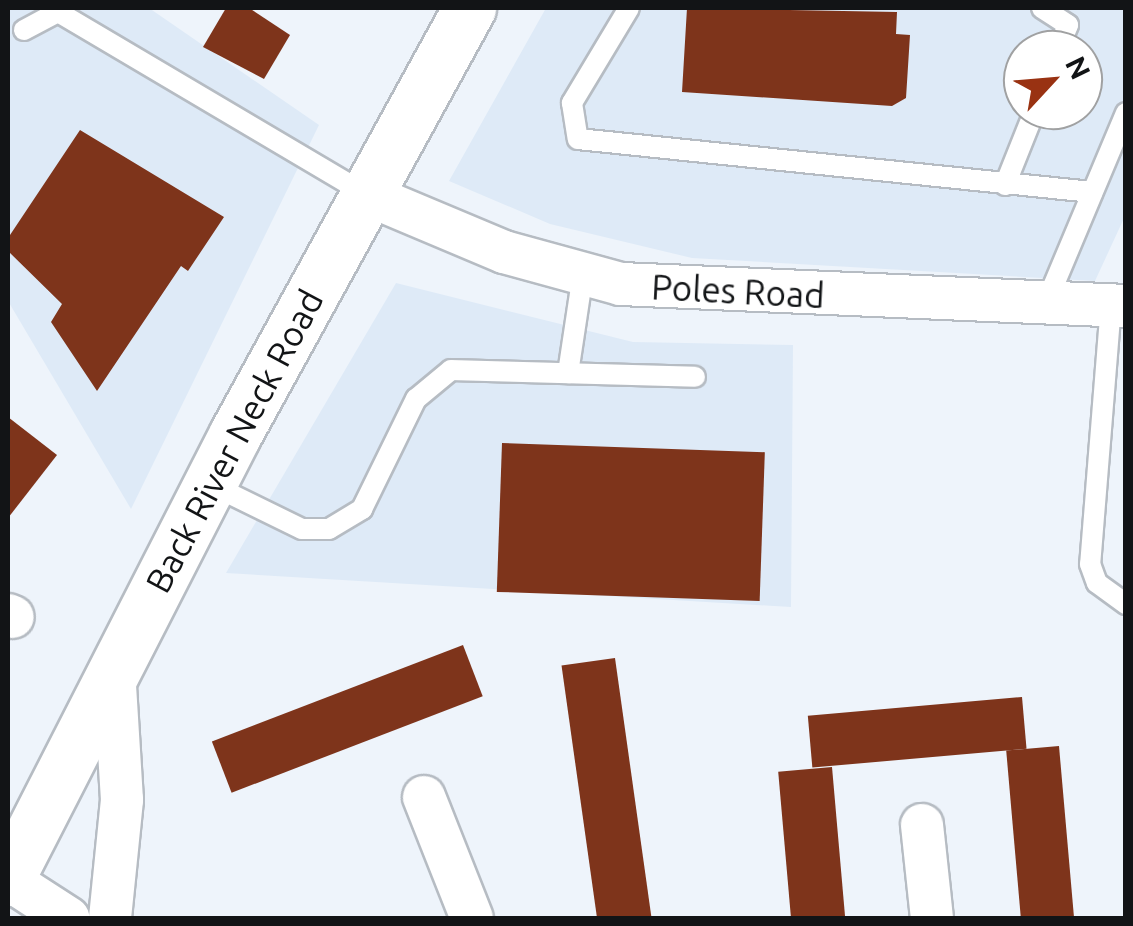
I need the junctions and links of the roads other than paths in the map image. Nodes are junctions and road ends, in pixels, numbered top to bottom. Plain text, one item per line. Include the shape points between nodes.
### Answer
1 (470, 8) edge
2 (629, 8) edge
3 (1042, 8) edge
4 (24, 30) dead end
5 (1066, 30) edge
6 (1126, 113) edge
7 (1027, 130) edge
8 (1005, 184) junction
9 (1092, 192) junction
10 (366, 194) junction
11 (583, 274) junction
12 (1047, 301) junction
13 (1118, 306) edge
14 (568, 374) junction
15 (695, 377) dead end
16 (210, 484) junction
17 (1126, 604) edge
18 (114, 668) junction
19 (424, 797) dead end
20 (922, 825) dead end
21 (8, 879) edge
22 (68, 918) edge
23 (110, 918) edge
24 (472, 918) edge
25 (932, 918) edge

1 - 10 street, Back River Neck Road
2 - 8 lane via 572,103 578,139
3 - 5 lane via 1068,25
4 - 10 lane via 58,12
6 - 9 lane
7 - 8 lane
8 - 9 lane
9 - 12 lane
10 - 11 street, Poles Road via 504,252
10 - 16 street, Back River Neck Road
11 - 12 street, Poles Road via 726,293
11 - 14 lane
12 - 13 street, Poles Road
13 - 17 lane via 1090,564 1097,583
14 - 15 lane
14 - 16 lane via 451,370 416,400 362,509 329,530 302,529
16 - 18 street, Back River Neck Road
18 - 21 street, Back River Neck Road
18 - 23 street via 122,800
19 - 24 street
20 - 25 street
21 - 22 street

